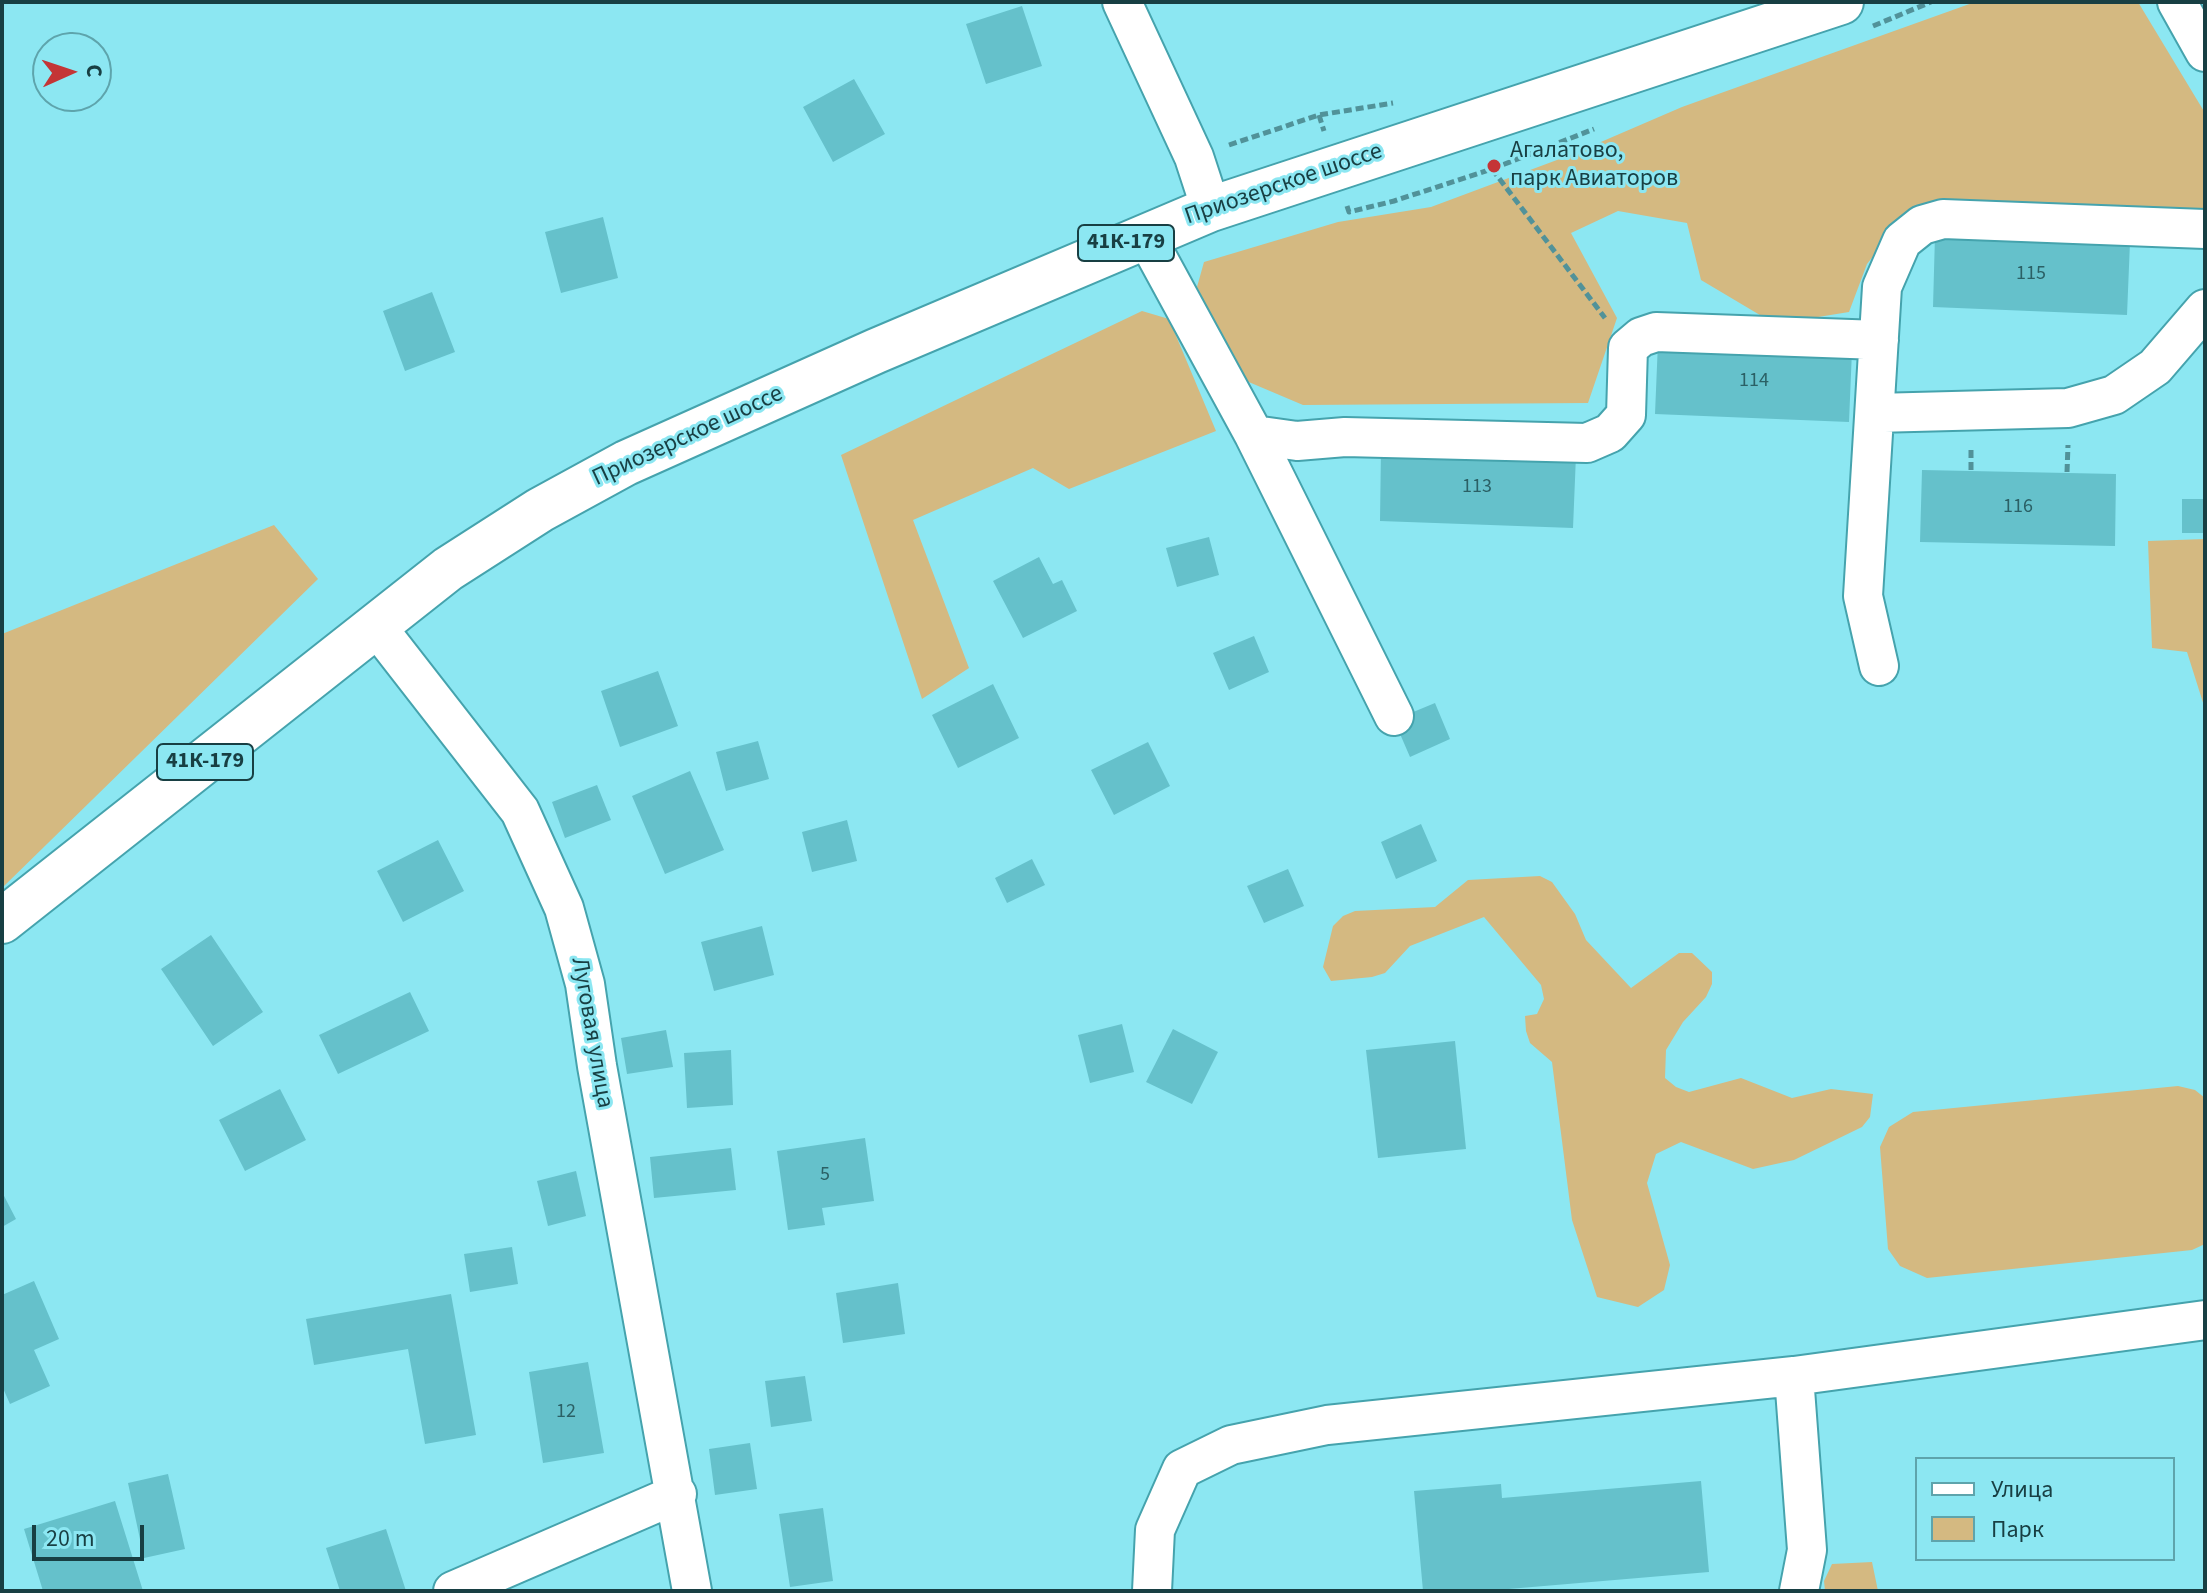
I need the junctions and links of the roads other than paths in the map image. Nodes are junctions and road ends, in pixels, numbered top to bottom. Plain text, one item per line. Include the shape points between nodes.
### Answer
1 (1122, 2) edge
2 (1841, 2) edge
3 (2177, 2) edge
4 (2205, 52) edge
5 (1211, 209) junction
6 (2205, 229) edge
7 (1145, 235) junction
8 (2205, 309) edge
9 (1879, 340) junction
10 (1875, 413) junction
11 (1254, 435) junction
12 (391, 614) junction
13 (1879, 666) dead end
14 (1394, 716) dead end
15 (2, 921) edge
16 (2205, 1320) edge
17 (1794, 1376) junction
18 (677, 1494) junction
19 (453, 1591) edge
20 (692, 1591) edge
21 (1152, 1591) edge
22 (1799, 1591) edge

1 - 5 street via 1194,157
2 - 5 main road, Приозерское шоссе / 41К-179
3 - 4 street
5 - 7 main road, Приозерское шоссе / 41К-179
6 - 9 street via 1943,219 1922,225 1902,241 1882,287
7 - 11 street
7 - 12 main road, Приозерское шоссе / 41К-179 via 626,463 448,569
8 - 10 street via 2155,367 2114,395 2068,408
9 - 10 street
9 - 11 street via 1656,332 1641,337 1628,348 1626,415 1610,433 1587,443 1402,437 1297,441
10 - 13 street via 1863,596
11 - 14 street
12 - 15 main road, 41К-179
12 - 18 street, Луговая улица via 520,811 564,908 585,984
16 - 17 street
17 - 21 street via 1327,1425 1231,1445 1182,1469 1155,1530
17 - 22 street via 1807,1550
18 - 19 street
18 - 20 street, Луговая улица

